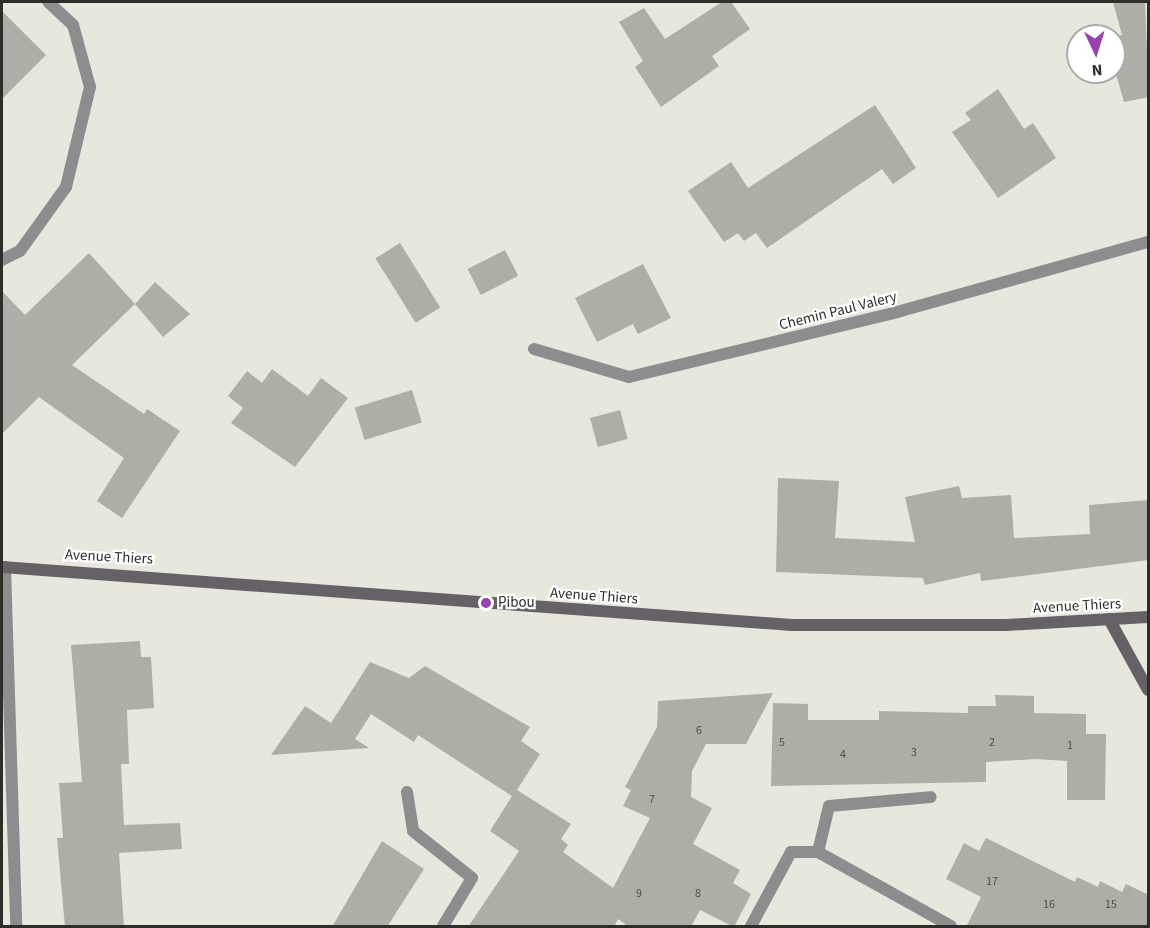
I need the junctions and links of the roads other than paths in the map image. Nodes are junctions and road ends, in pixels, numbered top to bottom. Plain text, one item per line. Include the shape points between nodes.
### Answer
1 (48, 2) edge
2 (1149, 242) edge
3 (2, 260) edge
4 (534, 349) dead end
5 (3, 567) edge
6 (1149, 617) edge
7 (1109, 619) junction
8 (1149, 690) edge
9 (407, 792) dead end
10 (931, 797) dead end
11 (818, 852) junction
12 (16, 927) edge
13 (443, 927) edge
14 (751, 927) edge
15 (951, 927) edge

1 - 3 street via 73,25 90,87 66,187 20,251
2 - 4 street, Chemin Paul Valery via 897,312 629,377
5 - 7 main road, Avenue Thiers via 792,625 1006,626
5 - 12 street
6 - 7 main road, Avenue Thiers
7 - 8 main road
9 - 13 street via 413,831 472,878
10 - 11 street via 829,806
11 - 14 street via 791,852
11 - 15 street

